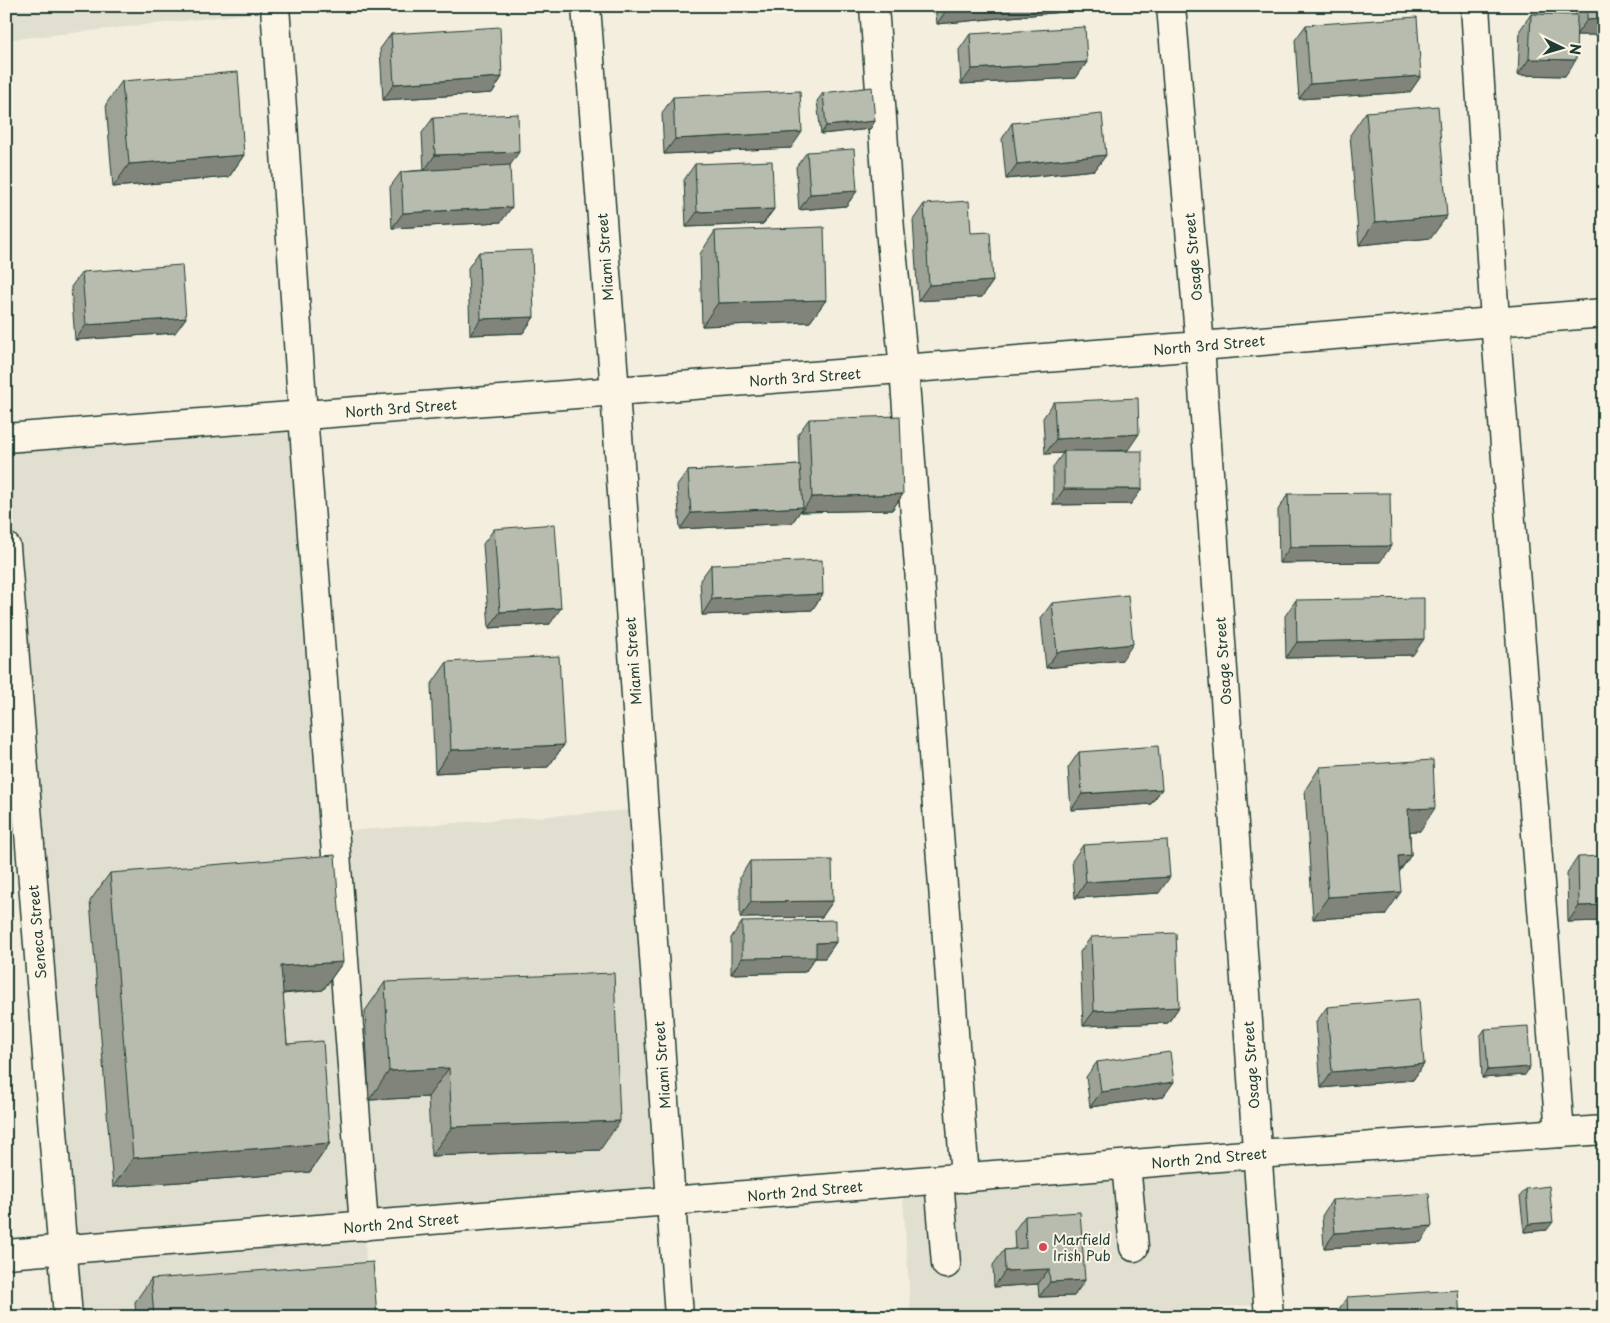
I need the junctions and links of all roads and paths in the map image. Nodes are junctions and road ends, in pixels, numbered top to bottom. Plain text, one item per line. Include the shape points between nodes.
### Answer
1 (275, 6) edge
2 (586, 6) edge
3 (874, 6) edge
4 (1171, 6) edge
5 (1475, 6) edge
6 (1604, 313) edge
7 (1495, 321) junction
8 (1200, 346) junction
9 (904, 369) junction
10 (615, 392) junction
11 (303, 415) junction
12 (6, 438) edge
13 (6, 547) edge
14 (1604, 1130) edge
15 (1560, 1133) junction
16 (1257, 1154) junction
17 (1126, 1165) junction
18 (952, 1179) junction
19 (671, 1202) junction
20 (364, 1226) junction
21 (1134, 1248) dead end
22 (63, 1250) junction
23 (6, 1254) edge
24 (946, 1264) dead end
25 (68, 1317) edge
26 (679, 1317) edge
27 (1269, 1317) edge

1 - 11 street
2 - 10 street, Miami Street
3 - 9 street via 890,230
4 - 8 street, Osage Street
5 - 7 street
6 - 7 street, North 3rd Street
7 - 8 street, North 3rd Street
7 - 15 street
8 - 9 street, North 3rd Street
8 - 16 street, Osage Street
9 - 10 street, North 3rd Street
9 - 18 street
10 - 11 street, North 3rd Street
10 - 19 street, Miami Street
11 - 12 street, North 3rd Street
11 - 20 street
13 - 22 street, Seneca Street
14 - 15 street, North 2nd Street
15 - 16 street, North 2nd Street
16 - 17 street, North 2nd Street
16 - 27 street, Osage Street
17 - 18 street, North 2nd Street
17 - 21 street
18 - 19 street, North 2nd Street
18 - 24 street
19 - 20 street, North 2nd Street
19 - 26 street, Miami Street
20 - 22 street, North 2nd Street
22 - 23 street, North 2nd Street
22 - 25 street, Seneca Street

